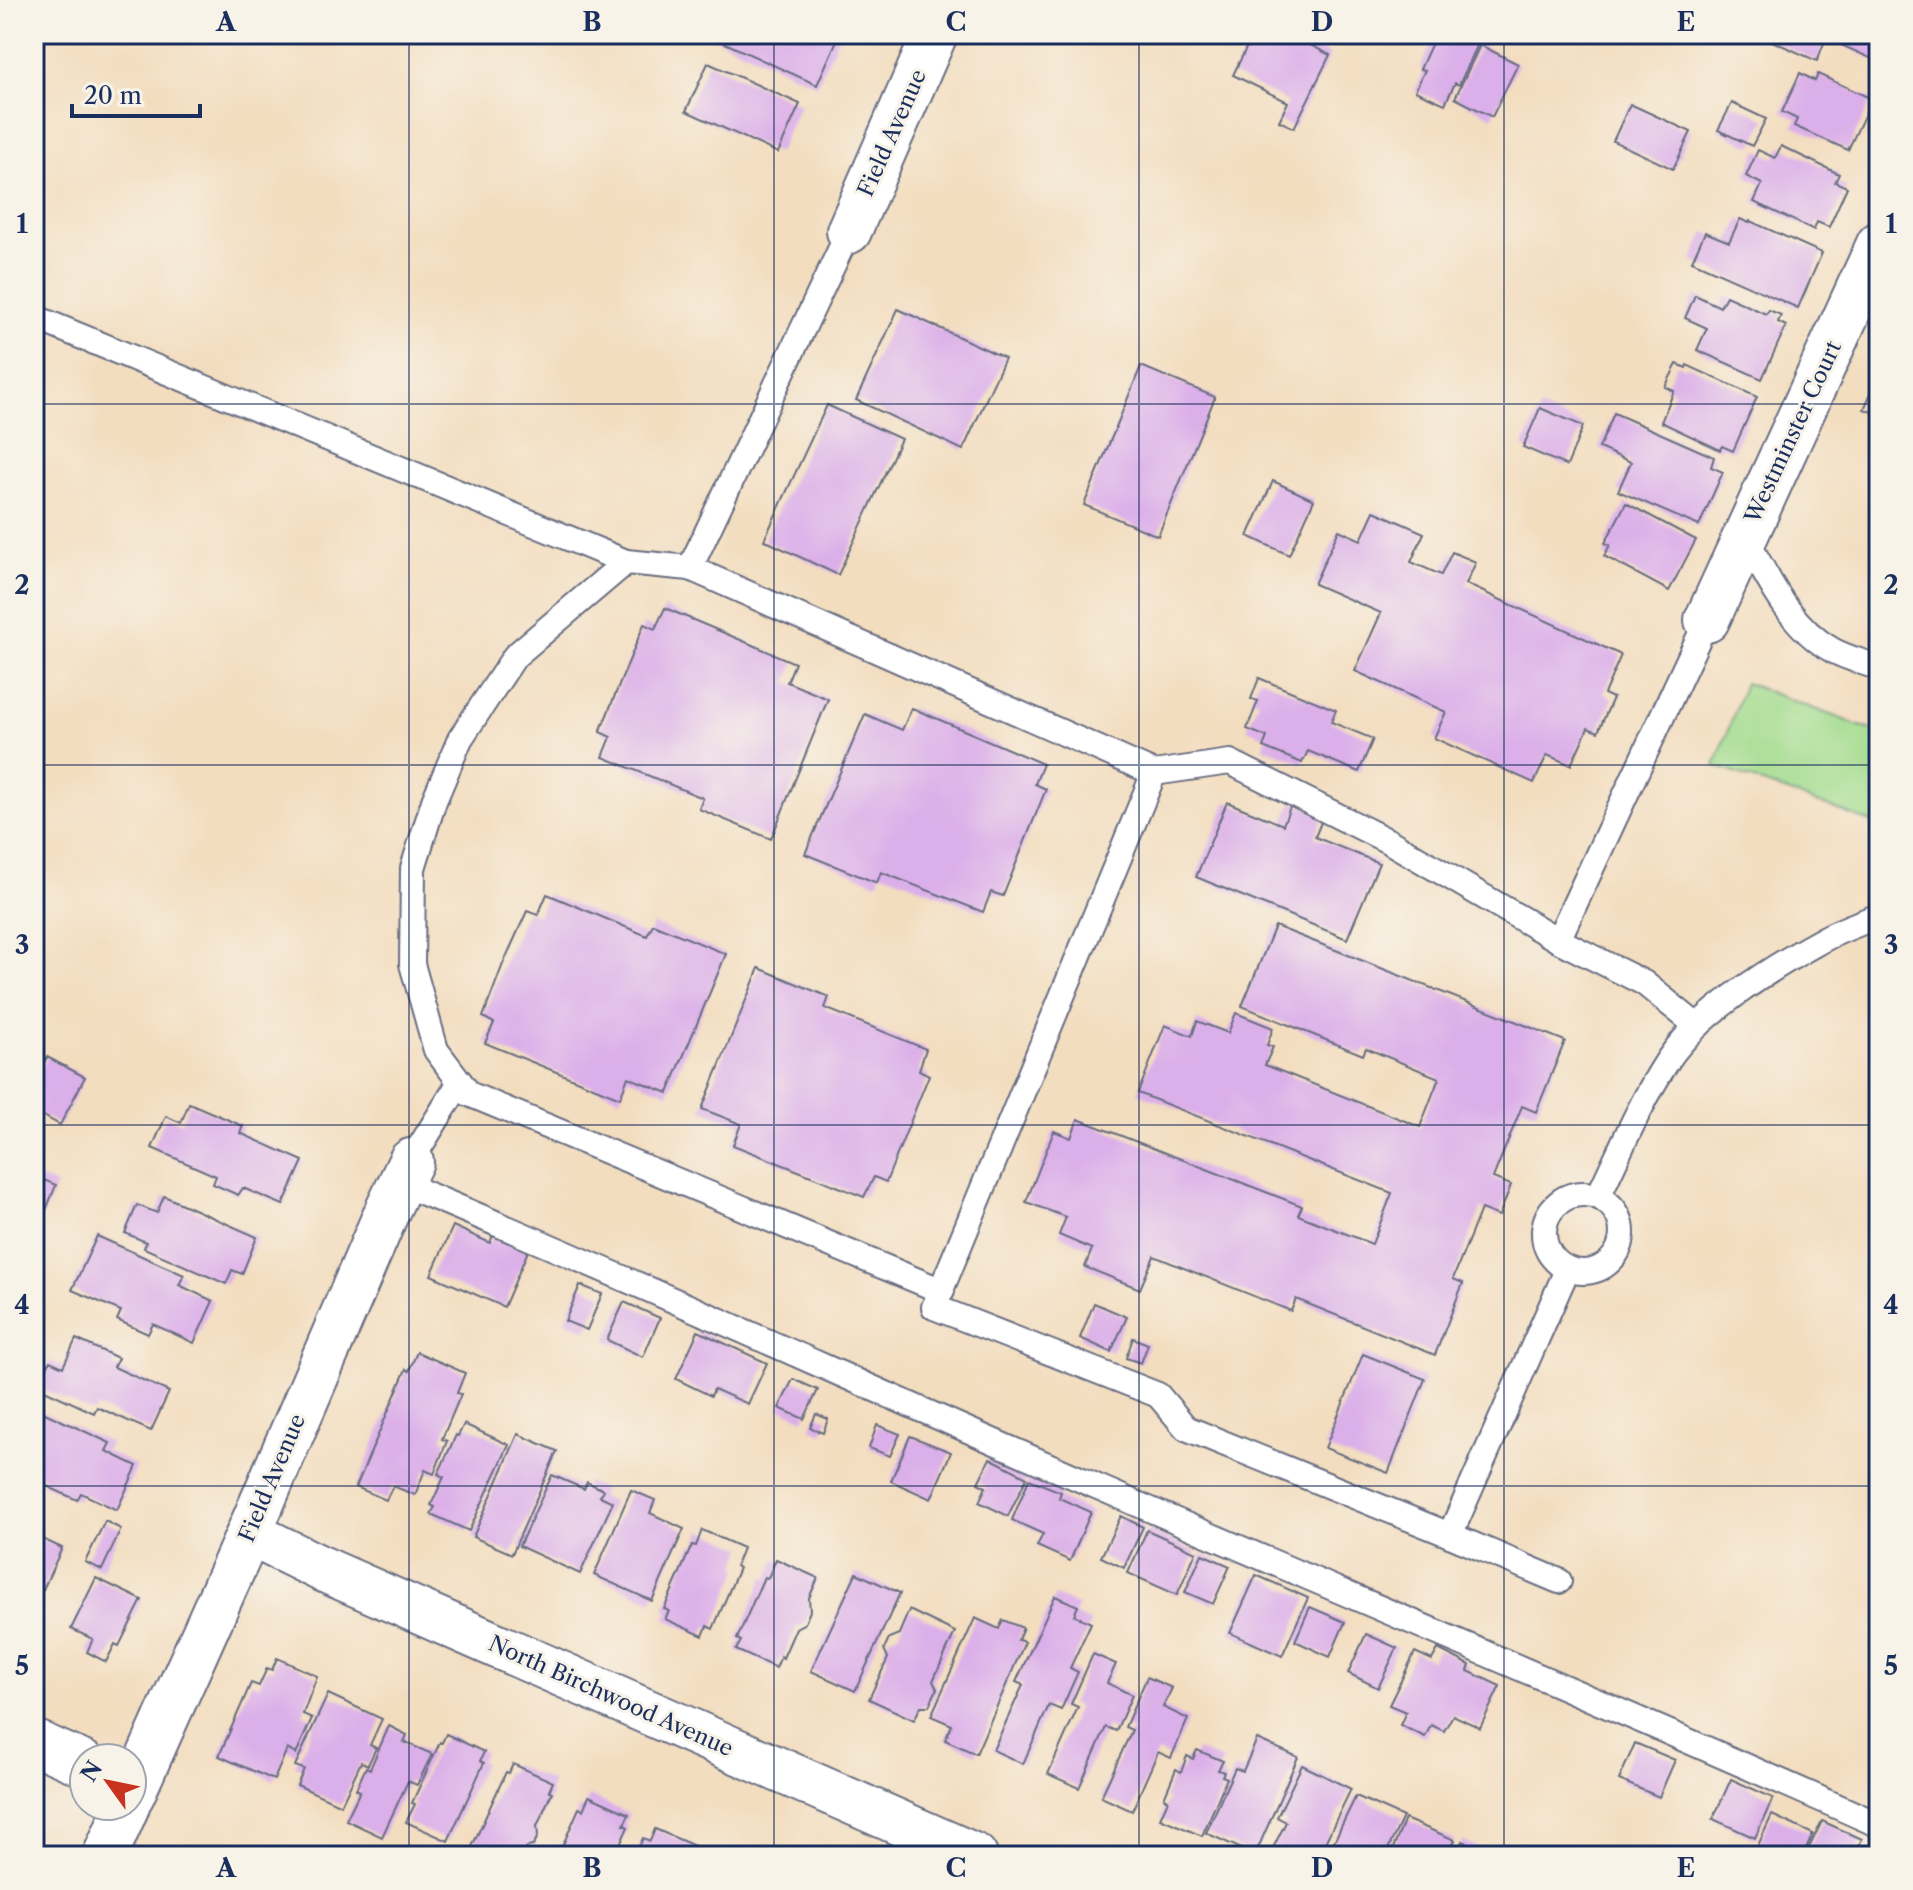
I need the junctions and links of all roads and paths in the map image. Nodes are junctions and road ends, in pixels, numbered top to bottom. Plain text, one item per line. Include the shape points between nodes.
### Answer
1 (935, 34) edge
2 (849, 231) joint
3 (1879, 244) edge
4 (34, 317) edge
5 (1745, 537) junction
6 (626, 562) junction
7 (690, 568) junction
8 (1707, 620) joint
9 (1879, 668) edge
10 (1154, 773) junction
11 (1879, 916) edge
12 (1558, 940) junction
13 (1697, 1026) junction
14 (460, 1082) junction
15 (406, 1172) junction
16 (1598, 1197) junction
17 (1567, 1270) junction
18 (942, 1291) junction
19 (249, 1533) junction
20 (1450, 1535) junction
21 (1559, 1581) dead end
22 (34, 1742) edge
23 (68, 1757) edge
24 (148, 1757) edge
25 (120, 1822) edge
26 (1879, 1825) edge
27 (105, 1856) edge
28 (975, 1856) edge

1 - 2 street, Field Avenue
2 - 7 lane
3 - 5 street, Westminster Court
4 - 6 lane
5 - 8 street, Westminster Court
5 - 9 lane via 1785,607 1809,636 1834,652
6 - 7 lane
6 - 14 lane via 515,656 460,739 434,801 413,868 412,964 436,1050
7 - 10 lane
8 - 12 lane
10 - 12 lane via 1230,762 1390,842
10 - 18 lane
11 - 13 lane via 1824,938
12 - 13 lane via 1644,983
13 - 16 lane via 1642,1105
14 - 15 lane
14 - 18 lane via 469,1094
15 - 19 street, Field Avenue
15 - 26 lane via 531,1237
16 - 17 lane via 1568,1197 1547,1218 1546,1248
16 - 17 lane via 1619,1219 1618,1248 1598,1270
17 - 20 lane
18 - 20 lane via 934,1307 1158,1395 1186,1428
19 - 24 street, Field Avenue
19 - 28 street, North Birchwood Avenue
20 - 21 lane
22 - 23 street
25 - 27 street, Field Avenue

